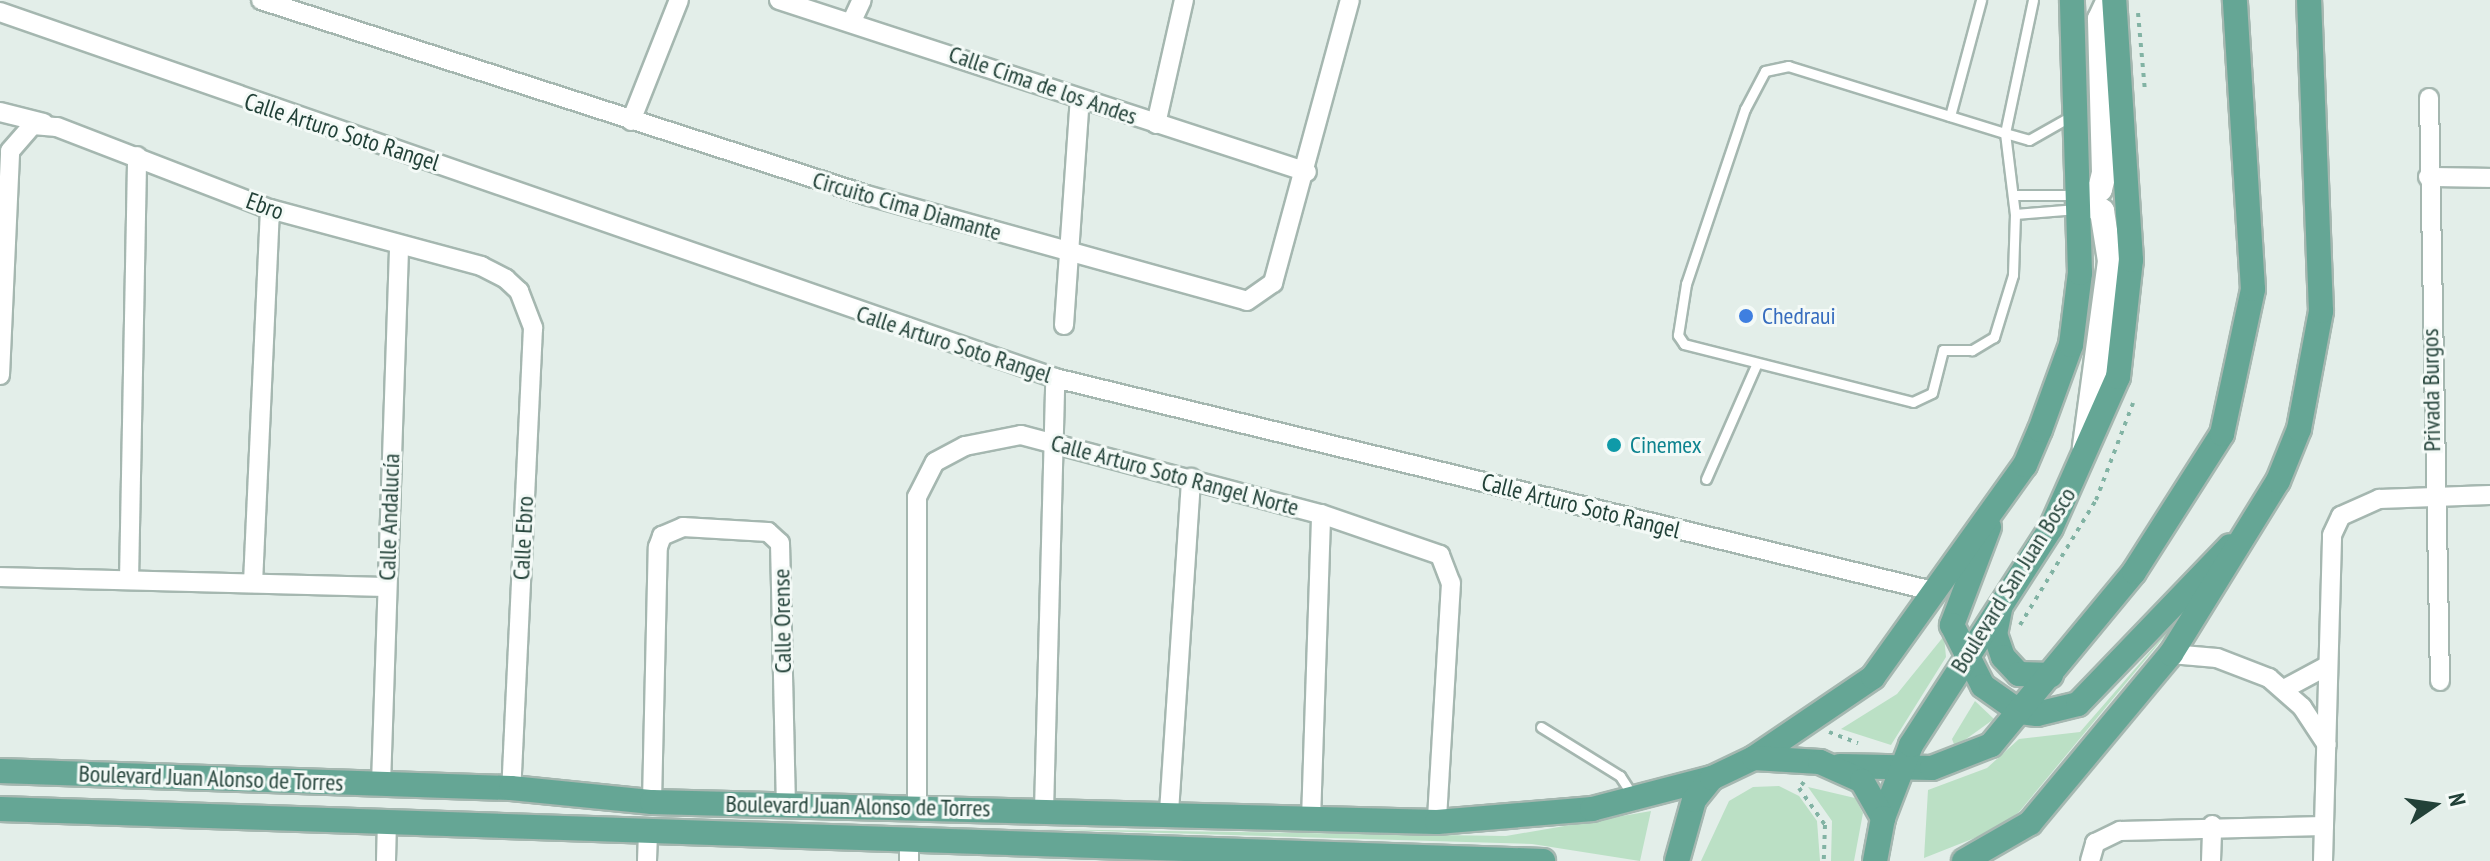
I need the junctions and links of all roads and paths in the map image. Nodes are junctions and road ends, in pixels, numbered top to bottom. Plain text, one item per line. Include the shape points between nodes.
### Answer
1 (261, 0) edge
2 (679, 0) edge
3 (779, 0) edge
4 (862, 0) edge
5 (1184, 0) edge
6 (1350, 0) edge
7 (1981, 0) edge
8 (2033, 0) edge
9 (2072, 0) edge
10 (2112, 0) edge
11 (2235, 0) edge
12 (2309, 0) edge
13 (0, 12) edge
14 (852, 21) junction
15 (2429, 98) dead end
16 (1080, 99) junction
17 (2078, 110) junction
18 (0, 112) edge
19 (1950, 116) junction
20 (631, 121) junction
21 (44, 123) junction
22 (1156, 124) junction
23 (2005, 133) junction
24 (137, 156) junction
25 (1307, 172) junction
26 (2428, 177) junction
27 (2490, 178) edge
28 (2013, 195) junction
29 (2081, 202) junction
30 (270, 209) junction
31 (2015, 214) junction
32 (399, 250) junction
33 (1064, 252) junction
34 (519, 291) joint
35 (1064, 325) dead end
36 (1756, 365) junction
37 (0, 375) edge
38 (1055, 378) junction
39 (1057, 441) junction
40 (2084, 465) junction
41 (1191, 478) junction
42 (1706, 479) dead end
43 (2490, 495) edge
44 (2432, 496) junction
45 (1993, 509) junction
46 (1321, 514) junction
47 (2246, 533) junction
48 (0, 577) edge
49 (129, 580) junction
50 (253, 583) junction
51 (386, 587) junction
52 (1933, 591) junction
53 (2002, 599) junction
54 (2171, 654) junction
55 (1963, 658) junction
56 (2327, 666) junction
57 (2051, 675) junction
58 (2440, 681) dead end
59 (2286, 688) junction
60 (2020, 712) junction
61 (1541, 727) dead end
62 (2327, 745) junction
63 (1754, 758) junction
64 (1840, 766) junction
65 (1898, 770) junction
66 (0, 771) edge
67 (1712, 778) junction
68 (381, 784) junction
69 (455, 786) junction
70 (511, 788) junction
71 (1799, 788) dead end
72 (1635, 799) junction
73 (652, 802) junction
74 (786, 803) junction
75 (0, 809) edge
76 (917, 809) junction
77 (1044, 811) junction
78 (1169, 812) junction
79 (1883, 818) junction
80 (1311, 820) junction
81 (387, 821) junction
82 (1437, 822) junction
83 (454, 823) junction
84 (2212, 825) junction
85 (2324, 826) junction
86 (648, 829) junction
87 (909, 849) edge
88 (1019, 853) edge
89 (1141, 854) edge
90 (1201, 856) edge
91 (1294, 857) edge
92 (2090, 858) edge
93 (1442, 859) edge
94 (386, 861) edge
95 (647, 861) edge
96 (1543, 861) edge
97 (1677, 861) edge
98 (1824, 861) edge
99 (1875, 861) edge
100 (1964, 861) edge
101 (2211, 861) edge
102 (2323, 861) edge

1 - 20 street, Circuito Cima Diamante
2 - 20 street
3 - 14 street, Calle Cima de los Andes
4 - 14 street
5 - 22 street
6 - 25 street, Circuito Cima Diamante
7 - 19 lane
8 - 23 lane
9 - 17 main road
10 - 29 main road via 2100,19 2104,173
10 - 40 main road, Boulevard San Juan Bosco via 2130,274 2118,377
11 - 57 main road via 2253,289 2242,365 2222,434 2182,506
12 - 47 main road via 2322,224 2315,370 2278,481
13 - 38 street, Calle Arturo Soto Rangel
14 - 16 street, Calle Cima de los Andes
15 - 26 street, Privada Burgos
16 - 22 street, Calle Cima de los Andes
16 - 33 street
17 - 23 lane via 2044,137
17 - 29 main road
18 - 21 street, Ebro
19 - 23 lane
19 - 36 lane via 1788,66 1756,81 1676,325 1684,344
20 - 33 street, Circuito Cima Diamante
21 - 24 street, Ebro
21 - 37 street via 16,140
22 - 25 street, Calle Cima de los Andes
23 - 28 lane
24 - 30 street, Ebro
24 - 49 street
25 - 33 street, Circuito Cima Diamante via 1273,283 1247,301
26 - 27 street
26 - 44 street, Privada Burgos
28 - 29 lane
28 - 31 lane
29 - 31 lane
29 - 40 main road via 2102,211 2109,239 2109,301
29 - 45 main road via 2071,345 2025,465
30 - 32 street, Ebro
30 - 50 street
31 - 36 lane via 2001,324 1984,344 1943,350 1923,400
32 - 34 street, Ebro via 481,266
32 - 51 street, Calle Andalucía
33 - 35 street
34 - 70 street, Calle Ebro via 533,328
36 - 42 lane
38 - 39 street
38 - 52 street, Calle Arturo Soto Rangel
39 - 41 street, Calle Arturo Soto Rangel Norte
39 - 76 street, Calle Arturo Soto Rangel Norte via 1002,435 965,446 935,462 917,497
39 - 77 street
40 - 53 main road, Boulevard San Juan Bosco
41 - 46 street, Calle Arturo Soto Rangel Norte
41 - 78 street
43 - 44 street
44 - 56 street via 2379,499 2341,516 2327,554
44 - 58 street, Privada Burgos
45 - 52 main road
45 - 55 main road via 1954,616
46 - 80 street
46 - 82 street, Calle Arturo Soto Rangel Norte via 1425,546 1449,566
47 - 54 main road
47 - 60 main road via 2204,567 2078,704 2055,713
48 - 49 street
49 - 50 street
50 - 51 street
51 - 68 street, Calle Andalucía
52 - 63 main road via 1873,677
53 - 55 main road, Boulevard San Juan Bosco
53 - 57 main road via 1995,634 2003,657 2019,674
54 - 59 street via 2245,665
54 - 100 main road via 2030,823
55 - 60 main road via 1992,695
55 - 65 main road, Boulevard San Juan Bosco
56 - 59 street
56 - 62 street
57 - 60 main road
59 - 62 street
60 - 65 main road via 1980,752 1942,766
61 - 72 lane via 1620,776
62 - 85 street
63 - 64 main road
63 - 67 main road, Boulevard Juan Alonso de Torres
64 - 65 main road
64 - 79 main road via 1873,794
65 - 79 main road, Boulevard San Juan Bosco
66 - 68 main road, Boulevard Juan Alonso de Torres
67 - 72 main road, Boulevard Juan Alonso de Torres
67 - 97 main road via 1683,822
68 - 69 main road, Boulevard Juan Alonso de Torres
69 - 70 main road, Boulevard Juan Alonso de Torres
69 - 83 main road
70 - 73 main road, Boulevard Juan Alonso de Torres
71 - 98 path via 1825,825
72 - 82 main road, Boulevard Juan Alonso de Torres
73 - 74 main road, Boulevard Juan Alonso de Torres
73 - 74 street, Calle Orense via 658,547 662,536 683,527 768,532 780,543
74 - 76 main road, Boulevard Juan Alonso de Torres
75 - 81 main road, Boulevard Juan Alonso de Torres
76 - 77 main road, Boulevard Juan Alonso de Torres
77 - 78 main road, Boulevard Juan Alonso de Torres
78 - 80 main road, Boulevard Juan Alonso de Torres
79 - 99 main road, Boulevard San Juan Bosco
80 - 82 main road, Boulevard Juan Alonso de Torres
81 - 83 main road, Boulevard Juan Alonso de Torres
81 - 94 street
83 - 86 main road, Boulevard Juan Alonso de Torres
84 - 85 street
84 - 92 street via 2120,831 2103,836
84 - 101 street
85 - 102 street
86 - 87 main road, Boulevard Juan Alonso de Torres
86 - 95 street
87 - 88 main road, Boulevard Juan Alonso de Torres
88 - 89 main road, Boulevard Juan Alonso de Torres
89 - 90 main road, Boulevard Juan Alonso de Torres
90 - 91 main road, Boulevard Juan Alonso de Torres
91 - 93 main road, Boulevard Juan Alonso de Torres
93 - 96 main road, Boulevard Juan Alonso de Torres

